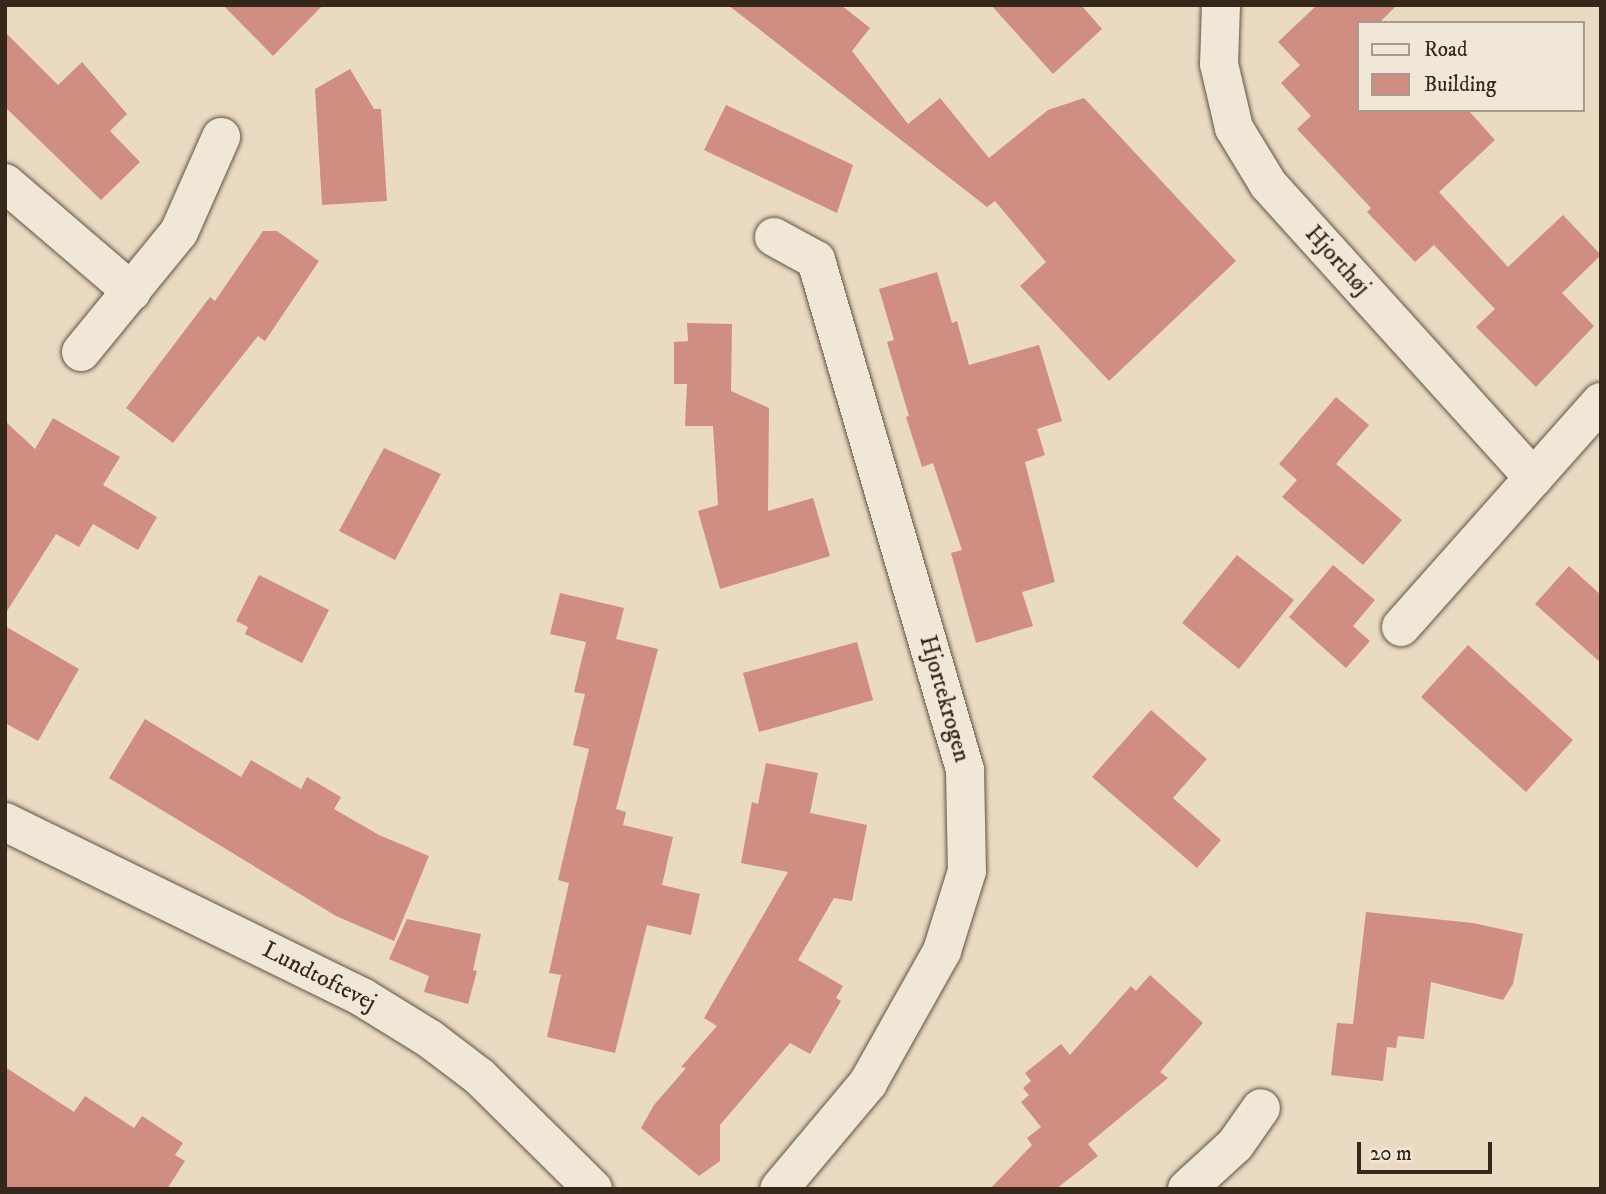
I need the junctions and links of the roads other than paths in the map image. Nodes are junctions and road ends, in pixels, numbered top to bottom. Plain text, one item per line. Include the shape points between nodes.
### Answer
1 (1221, 5) edge
2 (221, 137) dead end
3 (5, 183) edge
4 (774, 237) dead end
5 (132, 292) junction
6 (81, 352) dead end
7 (1601, 402) edge
8 (1534, 478) junction
9 (1401, 627) dead end
10 (5, 822) edge
11 (1261, 1108) dead end
12 (593, 1189) edge
13 (779, 1189) edge
14 (1187, 1189) edge

1 - 8 street, Hjorthøj via 1219,64 1234,128 1268,184
2 - 5 street via 179,232
3 - 5 street
4 - 13 street, Hjortekrogen via 816,261 965,771 967,871 942,951 868,1083
5 - 6 street
7 - 8 street
8 - 9 street
10 - 12 street, Lundtoftevej via 362,997 407,1025 480,1077
11 - 14 street via 1235,1145

